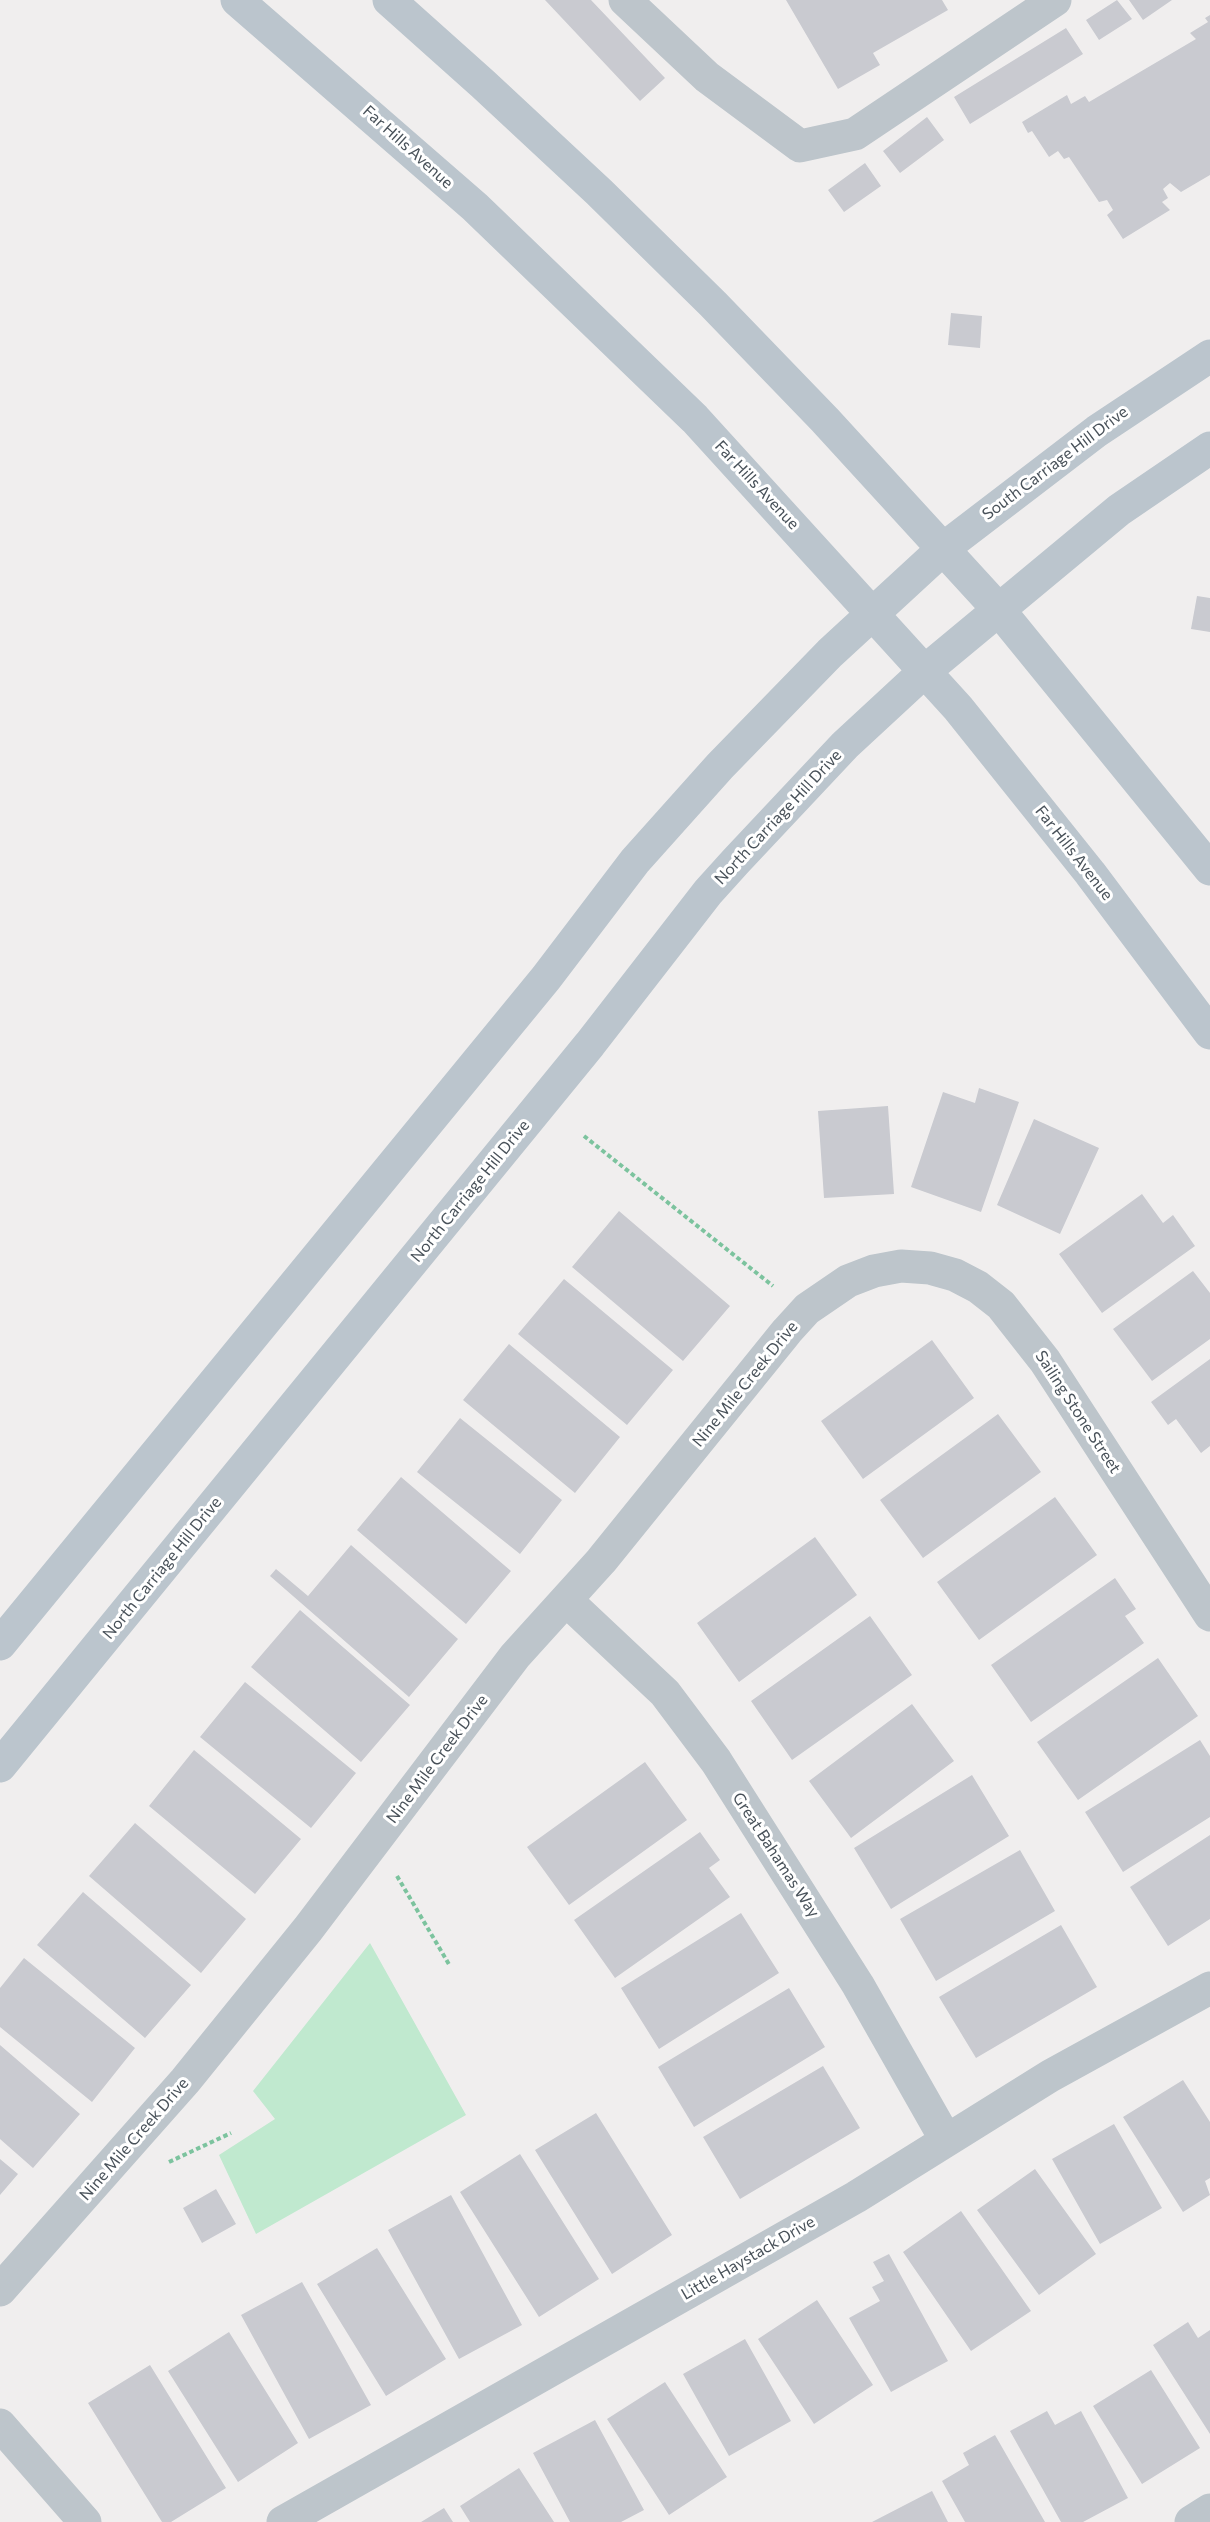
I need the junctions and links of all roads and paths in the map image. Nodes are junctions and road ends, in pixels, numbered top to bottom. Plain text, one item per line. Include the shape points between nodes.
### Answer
1 (237, 0) edge
2 (389, 0) edge
3 (625, 0) edge
4 (1056, 0) edge
5 (1210, 356) edge
6 (1210, 448) edge
7 (944, 548) junction
8 (999, 610) junction
9 (872, 613) junction
10 (925, 670) junction
11 (1210, 868) edge
12 (1210, 1033) edge
13 (584, 1136) dead end
14 (901, 1266) joint
15 (773, 1286) dead end
16 (566, 1600) junction
17 (1210, 1615) edge
18 (0, 1644) edge
19 (0, 1766) edge
20 (397, 1876) dead end
21 (450, 1966) dead end
22 (1210, 1988) edge
23 (231, 2133) dead end
24 (946, 2140) junction
25 (170, 2162) dead end
26 (0, 2290) edge
27 (0, 2425) edge
28 (1210, 2510) edge
29 (85, 2522) edge
30 (283, 2522) edge
31 (1191, 2522) edge

1 - 9 street, Far Hills Avenue via 475,207 639,363
2 - 7 street via 547,142 705,296
3 - 4 street via 707,77 800,146 855,134
5 - 7 street, South Carriage Hill Drive via 1097,430
6 - 8 street via 1119,510
7 - 8 street
7 - 9 street, South Carriage Hill Drive
8 - 10 street, North Carriage Hill Drive
8 - 11 street
9 - 10 street, Far Hills Avenue
9 - 18 street via 720,766 635,861 546,978
10 - 12 street, Far Hills Avenue via 1090,873
10 - 19 street, North Carriage Hill Drive via 845,745 708,892 583,1053
13 - 15 path
14 - 16 street, Nine Mile Creek Drive via 848,1281 807,1309
14 - 17 street, Sailing Stone Street via 955,1275 1001,1305 1021,1328
16 - 24 street, Great Bahamas Way via 665,1693 716,1761 858,1985
16 - 26 street, Nine Mile Creek Drive via 515,1656 308,1929 192,2072
20 - 21 path
22 - 24 street, Little Haystack Drive via 1096,2049
23 - 25 path
24 - 30 street, Little Haystack Drive via 856,2196
27 - 29 street
28 - 31 street

